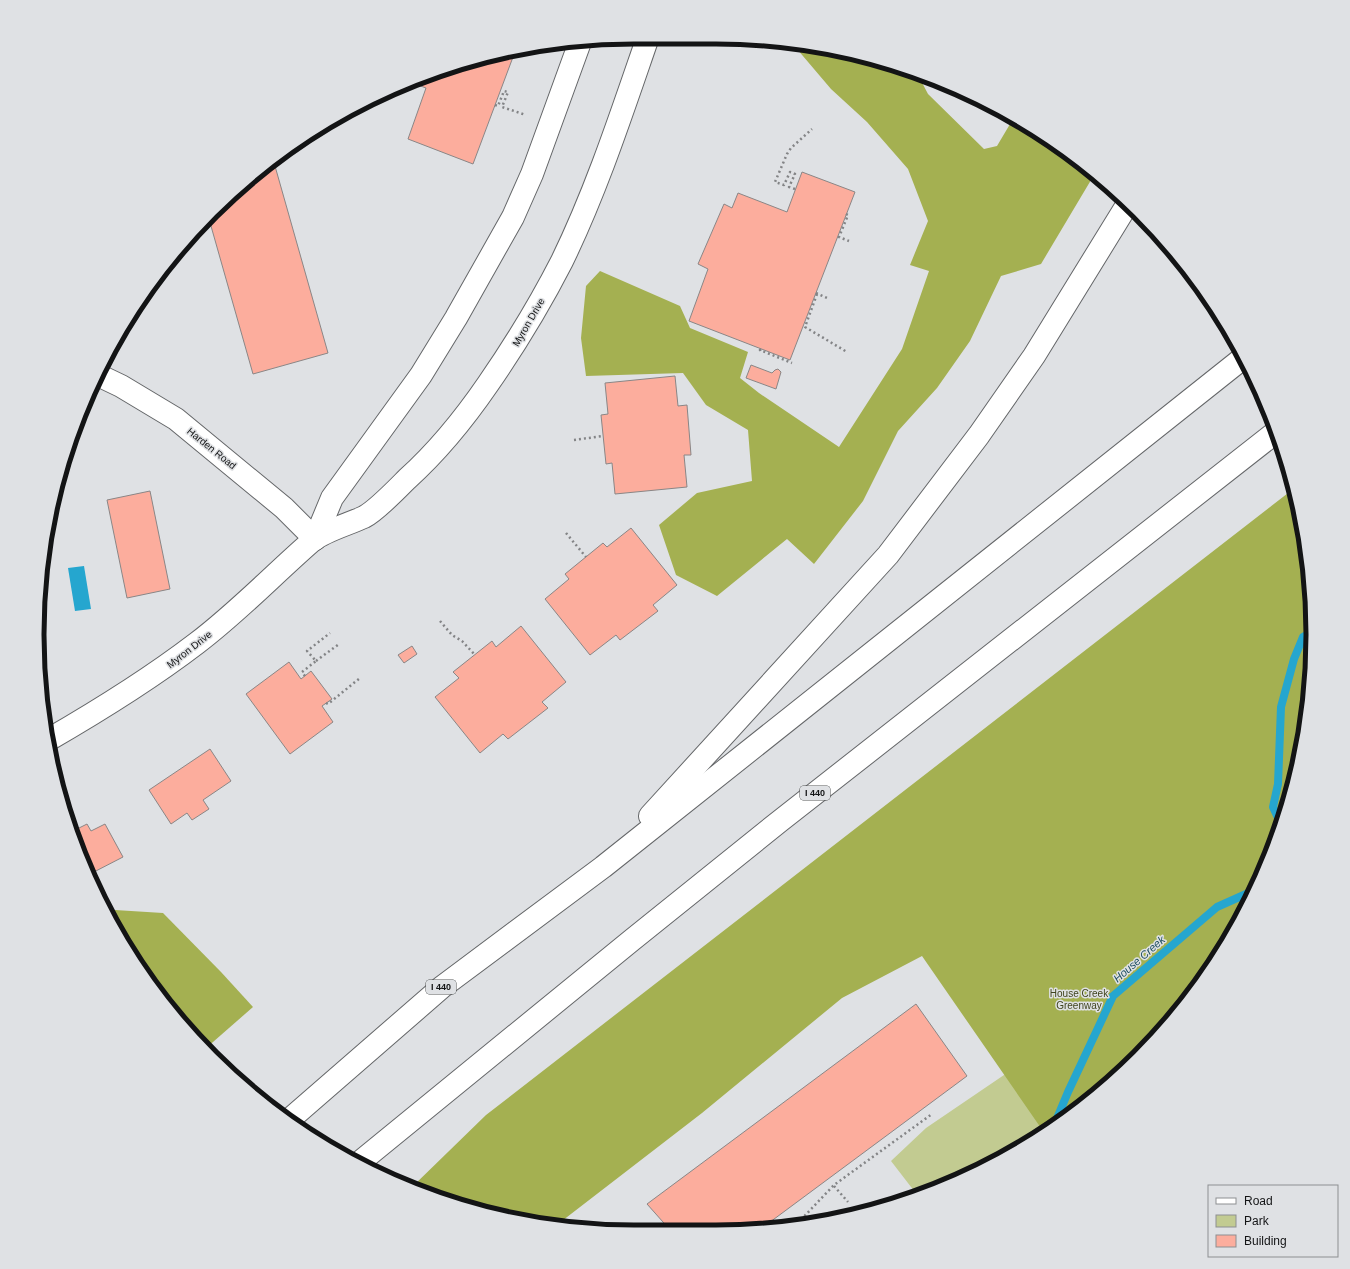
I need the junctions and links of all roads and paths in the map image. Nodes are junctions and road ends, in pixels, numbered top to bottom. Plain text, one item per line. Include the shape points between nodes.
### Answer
1 (646, 44) edge
2 (578, 47) edge
3 (495, 105) dead end
4 (524, 115) dead end
5 (812, 129) dead end
6 (795, 189) dead end
7 (1124, 209) edge
8 (846, 214) dead end
9 (849, 241) dead end
10 (827, 298) dead end
11 (761, 348) dead end
12 (846, 352) dead end
13 (1239, 361) edge
14 (792, 362) dead end
15 (103, 377) edge
16 (603, 436) dead end
17 (1271, 436) edge
18 (574, 440) dead end
19 (566, 533) dead end
20 (315, 539) junction
21 (586, 557) dead end
22 (440, 622) dead end
23 (330, 633) dead end
24 (339, 644) dead end
25 (475, 655) dead end
26 (316, 662) junction
27 (305, 676) dead end
28 (360, 678) dead end
29 (326, 703) dead end
30 (53, 737) edge
31 (603, 867) junction
32 (932, 1114) dead end
33 (293, 1116) edge
34 (364, 1159) edge
35 (834, 1186) junction
36 (848, 1202) dead end
37 (802, 1219) edge

1 - 20 main road, Myron Drive via 612,139 562,260 508,356 451,434 409,478 367,516
2 - 20 main road, Myron Drive via 532,174 513,217 421,375 332,498
3 - 4 path via 498,106 504,91 508,92 502,107
5 - 6 path via 791,148 775,182 784,185 790,172 795,174 789,187
7 - 31 main road via 1034,356 979,435 888,555
8 - 9 path via 848,215 839,237
10 - 12 path via 816,294 805,327
11 - 14 path via 760,350
13 - 31 main road, I 440
15 - 20 main road, Harden Road via 176,419 275,500
16 - 18 path
17 - 34 main road, I 440 via 780,821
19 - 21 path
20 - 30 main road, Myron Drive via 199,642 117,699
22 - 25 path
23 - 26 path via 307,651
24 - 26 path
26 - 27 path via 302,672
28 - 29 path
31 - 33 main road, I 440 via 442,987
32 - 35 path
35 - 36 path
35 - 37 path

